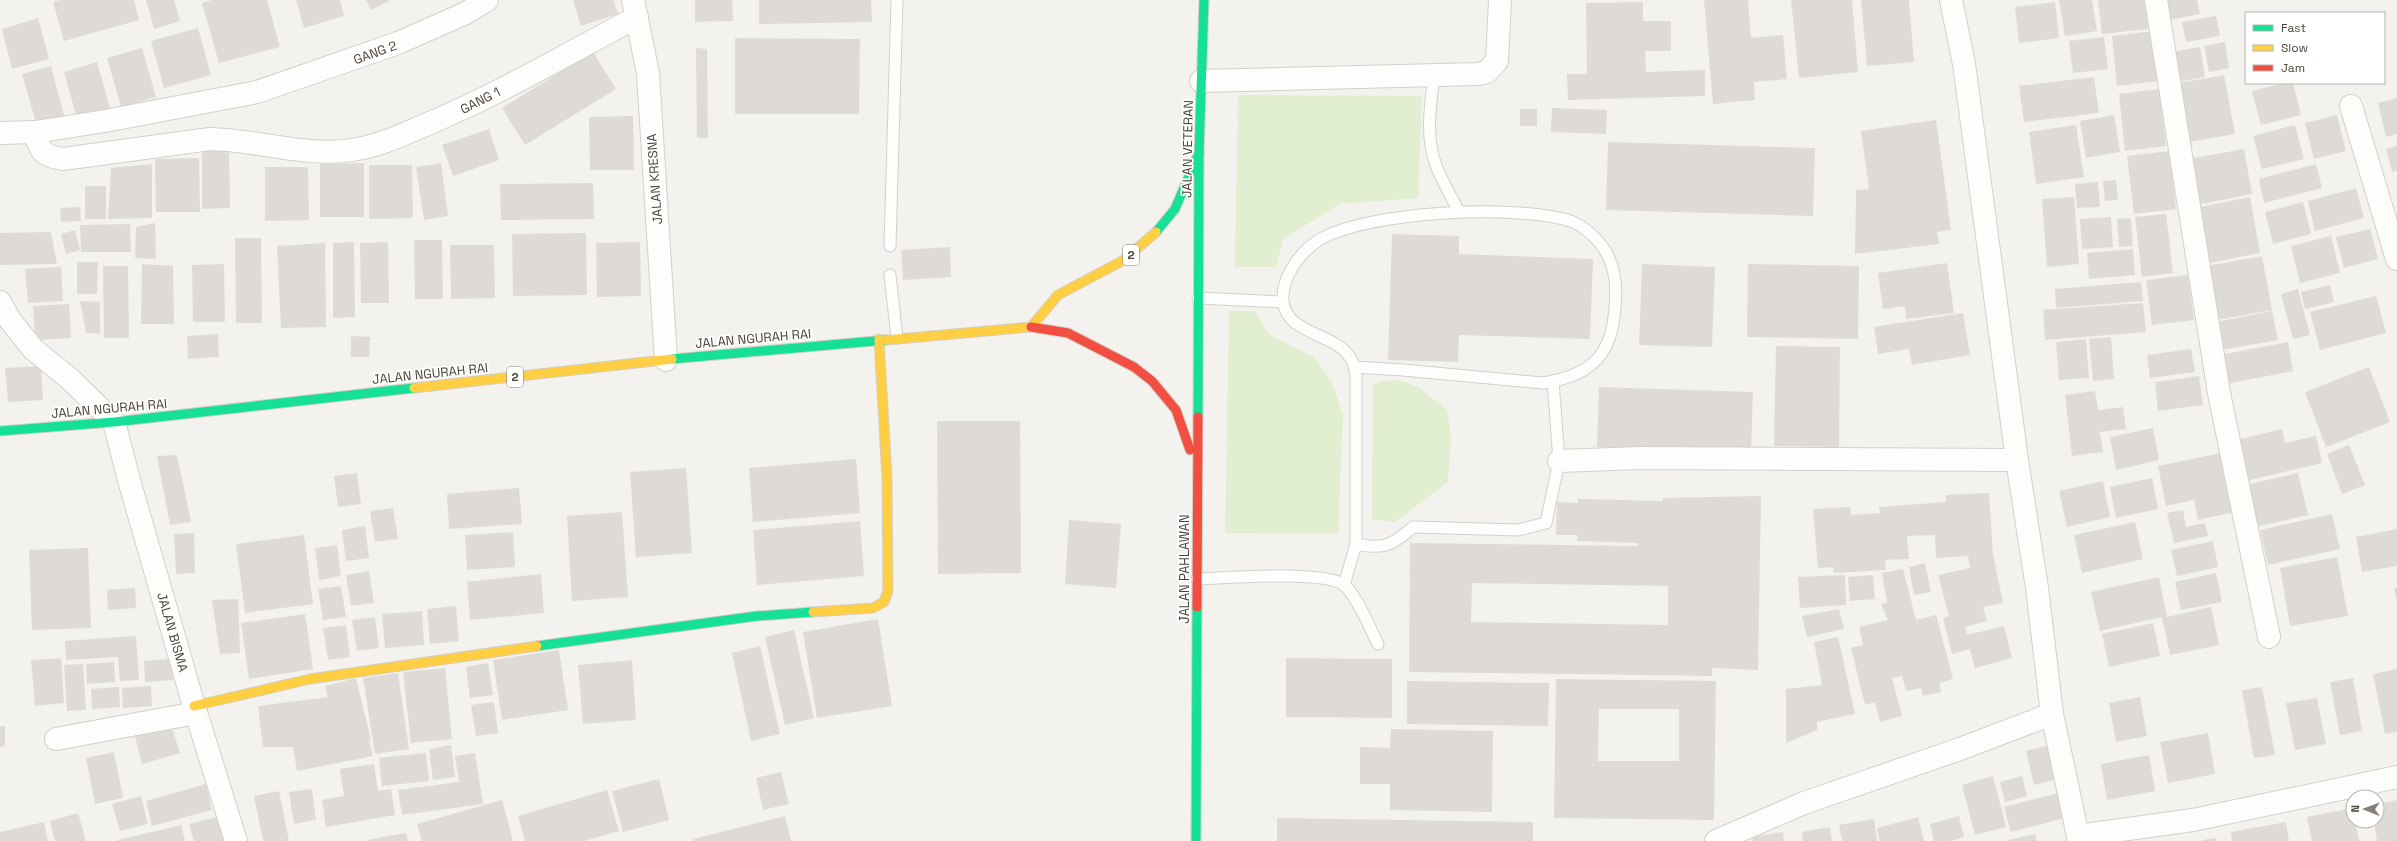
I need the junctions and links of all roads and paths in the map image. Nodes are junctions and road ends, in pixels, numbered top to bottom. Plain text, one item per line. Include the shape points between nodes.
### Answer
1 (487, 0) edge
2 (897, 0) edge
3 (1204, 0) edge
4 (1500, 0) edge
5 (1951, 0) edge
6 (2156, 0) edge
7 (635, 8) edge
8 (1434, 76) junction
9 (1201, 81) junction
10 (2351, 106) dead end
11 (35, 132) junction
12 (0, 133) edge
13 (1199, 153) junction
14 (1459, 212) junction
15 (890, 246) dead end
16 (2397, 259) edge
17 (890, 275) dead end
18 (1198, 298) junction
19 (0, 302) edge
20 (1283, 302) junction
21 (1031, 327) junction
22 (898, 338) junction
23 (879, 339) junction
24 (666, 360) junction
25 (1354, 368) junction
26 (1553, 381) junction
27 (114, 422) junction
28 (0, 431) edge
29 (2017, 460) junction
30 (1559, 461) junction
31 (1197, 479) junction
32 (1356, 544) junction
33 (1197, 579) junction
34 (1344, 585) junction
35 (2269, 637) dead end
36 (1378, 644) dead end
37 (195, 709) junction
38 (2052, 714) junction
39 (56, 740) dead end
40 (2397, 777) edge
41 (2079, 838) edge
42 (236, 841) edge
43 (1196, 841) edge
44 (1716, 841) edge

1 - 11 street, GANG 2 via 466,13 398,43 257,92
2 - 15 lane
3 - 9 main road, JALAN VETERAN / 2
4 - 8 street via 1498,56 1493,67 1478,74
5 - 29 street via 1964,64
6 - 35 street via 2219,393
7 - 11 street, GANG 1 via 467,108 394,138 352,150 311,151 230,140 210,140 63,159 48,157 39,148
7 - 24 street, JALAN KRESNA via 648,73
8 - 9 street
8 - 14 lane via 1430,141 1436,168
9 - 13 main road, JALAN VETERAN / 2
10 - 16 street
11 - 12 street, GANG 2
13 - 18 main road, JALAN VETERAN
13 - 21 main road, 2 via 1175,208 1157,231 1124,260 1058,295
14 - 20 lane via 1425,214 1347,228 1331,234 1318,241 1300,258 1285,282
14 - 26 lane via 1545,214 1572,221 1593,236 1609,256 1614,267 1616,291 1611,336 1606,349 1600,359 1582,371 1564,380
17 - 22 lane
18 - 20 lane
18 - 31 main road, JALAN PAHLAWAN
19 - 27 street via 10,320 33,349 70,379
20 - 25 lane via 1294,322 1344,350 1352,360
21 - 22 main road, JALAN NGURAH RAI / 2
21 - 31 main road, JALAN NGURAH RAI via 1068,333 1134,367 1152,381 1176,410 1183,425
22 - 23 main road, JALAN NGURAH RAI / 2
23 - 24 main road, JALAN NGURAH RAI / 2
23 - 37 main road via 888,514 888,591 884,602 873,608 757,616 414,663 310,679
24 - 27 main road, JALAN NGURAH RAI / 2
25 - 26 lane via 1543,383
25 - 32 lane via 1357,419
26 - 30 lane
27 - 28 main road, JALAN NGURAH RAI / 2
27 - 37 street, JALAN BISMA
29 - 30 street via 1619,458
29 - 38 street via 2037,588
30 - 32 lane via 1546,523 1518,530 1413,527 1394,543 1377,548
31 - 33 main road, JALAN PAHLAWAN
32 - 34 lane
33 - 34 lane via 1312,578 1331,580
33 - 43 main road, JALAN PAHLAWAN
34 - 36 lane via 1358,605
37 - 39 street
37 - 42 street, JALAN BISMA
38 - 41 street
38 - 44 street via 1804,803
40 - 41 street via 2193,820

